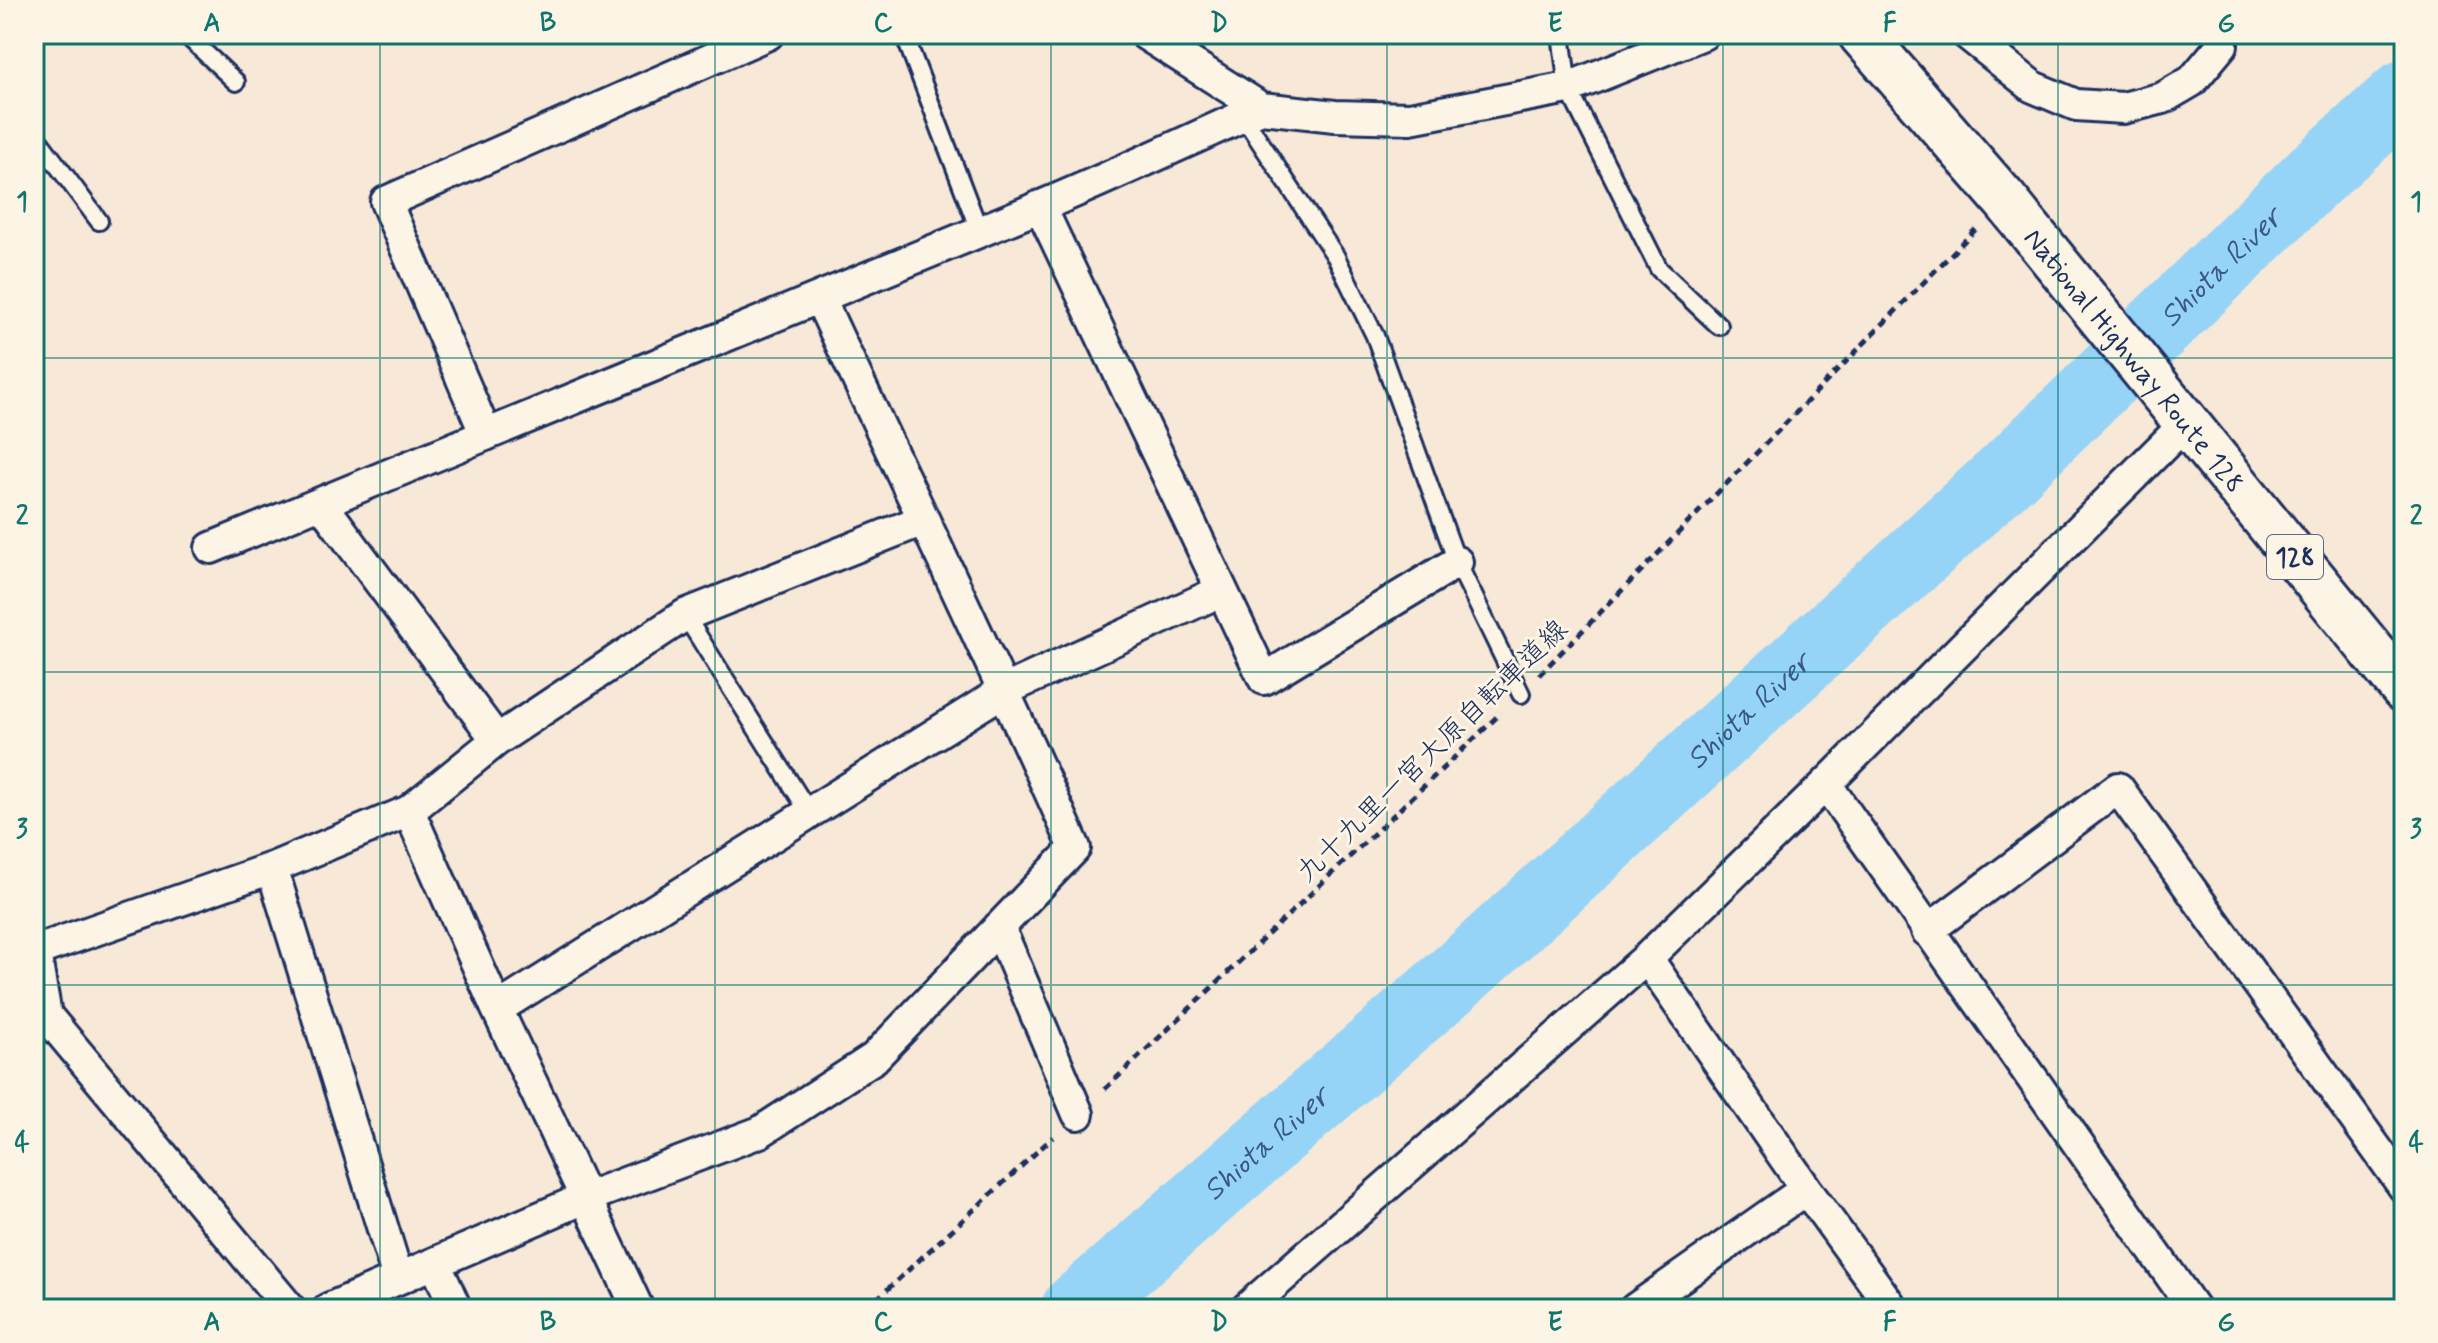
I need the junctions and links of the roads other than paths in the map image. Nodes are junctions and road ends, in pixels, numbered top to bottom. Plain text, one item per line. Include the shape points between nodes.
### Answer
1 (185, 34) edge
2 (768, 34) edge
3 (904, 34) edge
4 (1145, 34) edge
5 (1561, 34) edge
6 (1703, 34) edge
7 (1861, 34) edge
8 (1967, 34) edge
9 (2222, 34) edge
10 (236, 82) dead end
11 (1568, 88) junction
12 (1252, 112) junction
13 (34, 134) edge
14 (1040, 206) junction
15 (99, 221) dead end
16 (979, 230) junction
17 (820, 299) junction
18 (1719, 326) dead end
19 (2186, 423) junction
20 (486, 435) junction
21 (321, 503) junction
22 (923, 520) junction
23 (211, 548) dead end
24 (1457, 562) junction
25 (1221, 591) junction
26 (685, 615) junction
27 (1005, 690) junction
28 (2404, 690) edge
29 (1521, 694) road end
30 (497, 740) junction
31 (1826, 784) junction
32 (409, 811) junction
33 (810, 814) junction
34 (272, 868) junction
35 (999, 927) junction
36 (1927, 931) junction
37 (34, 949) edge
38 (1647, 958) junction
39 (497, 1009) junction
40 (1078, 1114) road end
41 (2404, 1187) edge
42 (1806, 1189) junction
43 (585, 1198) junction
44 (435, 1263) junction
45 (398, 1278) junction
46 (290, 1309) edge
47 (328, 1309) edge
48 (456, 1309) edge
49 (638, 1309) edge
50 (1246, 1309) edge
51 (1635, 1309) edge
52 (1893, 1309) edge
53 (2194, 1309) edge

1 - 10 lane
2 - 20 street via 386,202
3 - 16 lane
4 - 12 street
5 - 11 lane
6 - 11 street
7 - 19 highway, National Highway Route 128 / 128 via 2005,200
8 - 9 street via 2033,87 2076,105 2123,108 2163,98 2192,81 2222,45
11 - 12 street via 1410,118
11 - 18 lane via 1659,269
12 - 14 street
12 - 24 lane via 1375,336
13 - 15 lane
14 - 16 street
14 - 25 street
16 - 17 street
17 - 20 street
17 - 22 street
19 - 28 highway, National Highway Route 128 / 128
19 - 31 street
20 - 21 street
21 - 23 street
21 - 30 street
22 - 26 street
22 - 27 street
24 - 25 street via 1264,679
24 - 29 lane
25 - 27 street
26 - 30 street
26 - 33 lane
27 - 33 street
27 - 35 street via 1075,848
30 - 32 street
31 - 36 street
31 - 38 street
32 - 34 street
32 - 39 street
33 - 39 street
34 - 37 street
34 - 45 street
35 - 40 street
35 - 43 street via 874,1058 760,1132
36 - 41 street via 2118,788
36 - 53 street
37 - 46 street via 46,1015
38 - 42 street
38 - 50 street
39 - 43 street
42 - 51 street
42 - 52 street
43 - 44 street
43 - 49 street
44 - 45 street
44 - 48 street
45 - 47 street

